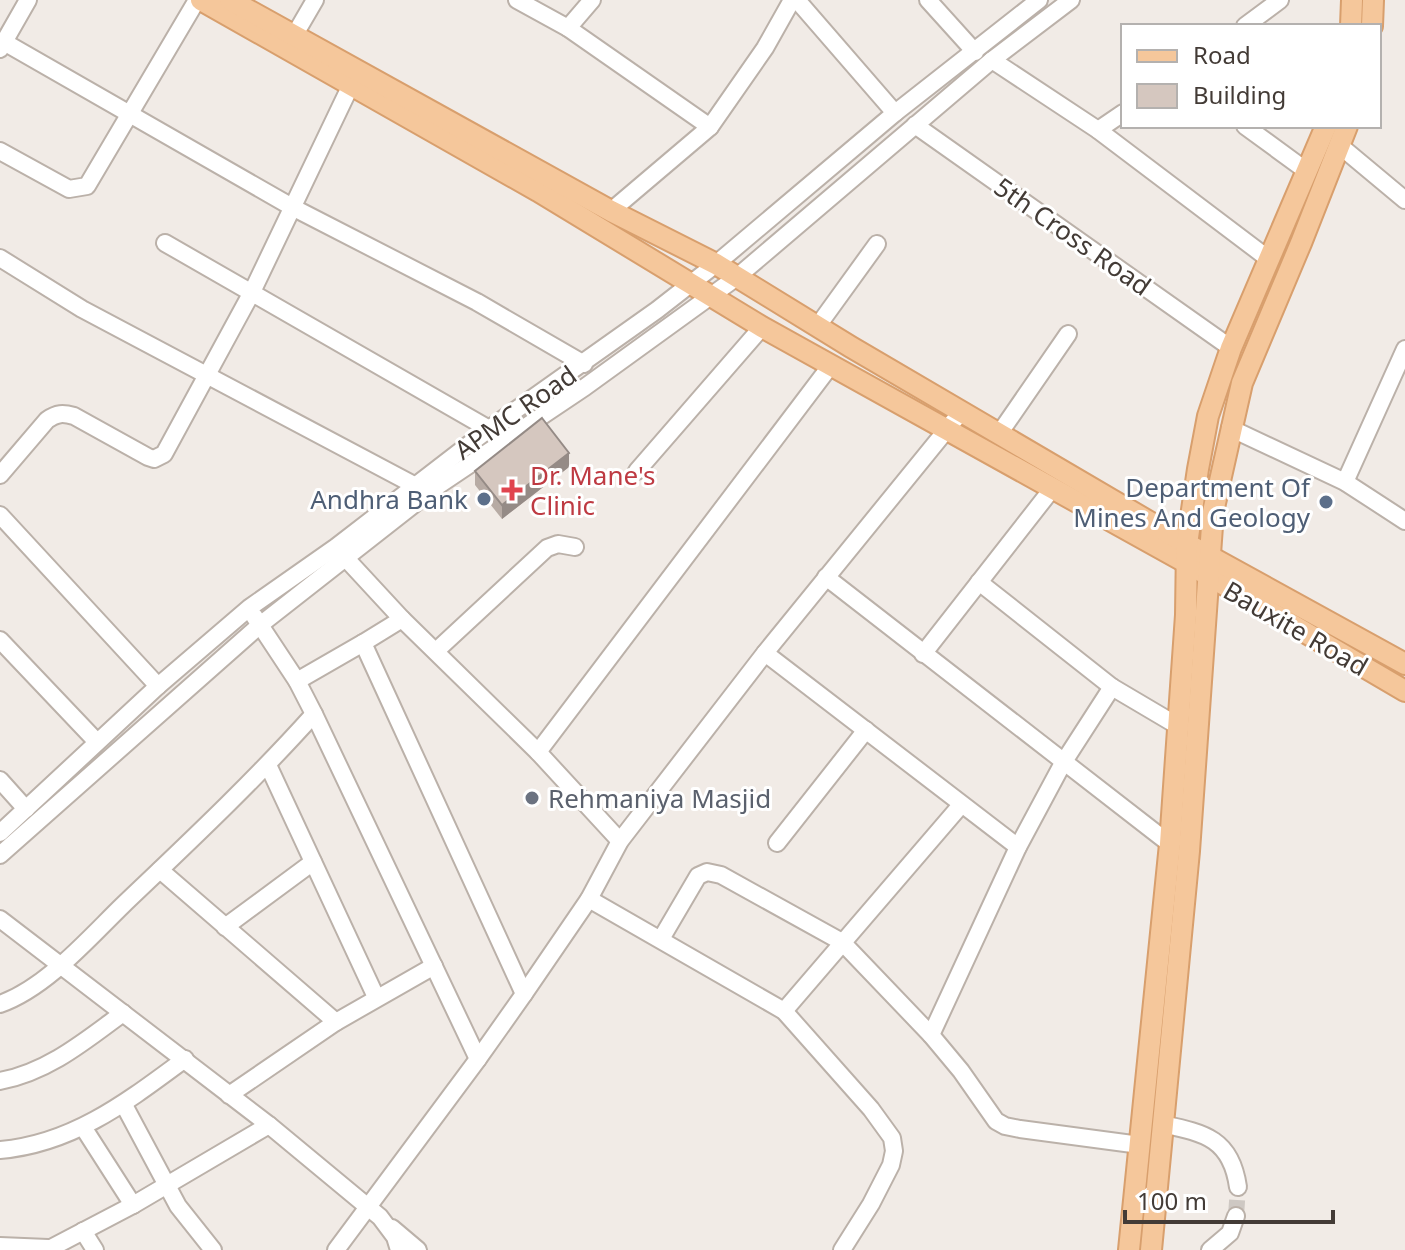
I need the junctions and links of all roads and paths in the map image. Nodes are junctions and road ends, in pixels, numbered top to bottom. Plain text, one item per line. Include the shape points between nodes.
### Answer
1 (28, 0) edge
2 (199, 0) edge
3 (230, 0) edge
4 (315, 0) edge
5 (517, 0) edge
6 (592, 0) edge
7 (795, 0) edge
8 (928, 0) edge
9 (1039, 0) edge
10 (1071, 0) edge
11 (1280, 0) edge
12 (1352, 0) edge
13 (1373, 0) edge
14 (7, 21) edge
15 (1248, 24) edge
16 (1351, 24) edge
17 (1372, 24) edge
18 (568, 28) junction
19 (294, 36) junction
20 (2, 46) edge
21 (975, 52) junction
22 (992, 60) junction
23 (350, 87) junction
24 (895, 113) junction
25 (132, 114) junction
26 (1121, 114) edge
27 (915, 125) junction
28 (710, 127) junction
29 (1248, 128) edge
30 (1325, 128) edge
31 (1098, 130) junction
32 (1343, 135) edge
33 (0, 151) edge
34 (1308, 172) junction
35 (1405, 200) edge
36 (292, 207) junction
37 (611, 211) junction
38 (165, 243) dead end
39 (877, 244) dead end
40 (0, 258) edge
41 (1270, 260) junction
42 (716, 264) junction
43 (737, 277) junction
44 (690, 283) junction
45 (252, 292) junction
46 (709, 295) junction
47 (762, 327) junction
48 (817, 327) junction
49 (1068, 334) dead end
50 (1231, 348) junction
51 (1405, 349) edge
52 (584, 364) junction
53 (831, 365) junction
54 (208, 377) junction
55 (961, 412) junction
56 (1230, 428) junction
57 (489, 429) junction
58 (949, 429) junction
59 (999, 434) junction
60 (637, 471) dead end
61 (0, 475) edge
62 (1345, 482) junction
63 (414, 485) junction
64 (1052, 489) junction
65 (0, 515) edge
66 (1405, 521) edge
67 (575, 547) dead end
68 (340, 553) junction
69 (1187, 554) junction
70 (1208, 566) junction
71 (826, 577) junction
72 (979, 582) junction
73 (249, 608) junction
74 (402, 619) junction
75 (260, 625) junction
76 (0, 640) edge
77 (363, 643) junction
78 (436, 651) junction
79 (765, 653) junction
80 (923, 654) junction
81 (1404, 662) edge
82 (1385, 680) junction
83 (297, 681) junction
84 (158, 686) junction
85 (1112, 687) junction
86 (1405, 691) edge
87 (314, 714) junction
88 (1178, 726) junction
89 (866, 730) junction
90 (97, 742) junction
91 (538, 752) junction
92 (1063, 763) junction
93 (268, 765) junction
94 (0, 780) edge
95 (961, 805) junction
96 (26, 809) junction
97 (0, 833) edge
98 (620, 841) junction
99 (777, 843) dead end
100 (1170, 844) junction
101 (1018, 847) junction
102 (0, 855) edge
103 (313, 862) junction
104 (160, 870) junction
105 (589, 899) junction
106 (0, 919) edge
107 (225, 927) junction
108 (661, 939) junction
109 (842, 942) junction
110 (60, 965) junction
111 (434, 966) junction
112 (524, 994) junction
113 (376, 997) junction
114 (0, 1004) edge
115 (784, 1011) junction
116 (123, 1013) junction
117 (336, 1022) junction
118 (931, 1035) junction
119 (185, 1059) junction
120 (478, 1059) junction
121 (0, 1081) edge
122 (229, 1095) junction
123 (124, 1105) junction
124 (1162, 1124) junction
125 (269, 1125) junction
126 (83, 1127) junction
127 (1140, 1145) junction
128 (0, 1150) edge
129 (165, 1183) junction
130 (1238, 1187) tunnel mouth
131 (133, 1205) junction
132 (366, 1207) junction
133 (1236, 1216) tunnel mouth
134 (388, 1225) junction
135 (83, 1231) junction
136 (0, 1246) edge
137 (48, 1249) edge
138 (95, 1250) edge
139 (213, 1250) edge
140 (336, 1250) edge
141 (399, 1250) edge
142 (418, 1250) edge
143 (842, 1250) edge
144 (1129, 1250) edge
145 (1151, 1250) edge
146 (1210, 1250) edge

1 - 14 street
2 - 23 main road
2 - 25 street
3 - 19 main road
4 - 19 street
5 - 18 street
6 - 18 street
7 - 24 street
7 - 28 street
8 - 21 street
9 - 21 street, APMC Road
10 - 22 street, APMC Road
11 - 15 street
12 - 16 main road
13 - 17 main road
14 - 20 street
18 - 28 street
19 - 37 main road
20 - 25 street
21 - 24 street, APMC Road
22 - 27 street, APMC Road
22 - 31 street
23 - 36 street
23 - 44 main road
24 - 42 street, APMC Road
25 - 33 street via 93,179 79,189 62,187
25 - 36 street
26 - 31 street
27 - 43 street, APMC Road
27 - 50 street, 5th Cross Road
28 - 37 street
29 - 34 street
30 - 34 main road
31 - 41 street
32 - 35 street
32 - 56 main road via 1242,383
34 - 41 main road
36 - 45 street
36 - 52 street
37 - 42 main road
38 - 45 street
39 - 48 street
40 - 54 street
41 - 50 main road
42 - 43 main road
42 - 44 street, APMC Road
43 - 46 street, APMC Road
43 - 48 main road
44 - 46 main road
44 - 52 street, APMC Road
45 - 54 street
45 - 57 street
46 - 47 main road
46 - 68 street, APMC Road via 585,387
47 - 53 main road
47 - 60 street
48 - 55 main road
49 - 59 street
50 - 69 main road via 1208,416
51 - 62 street
52 - 57 street, APMC Road
53 - 58 main road
53 - 91 street
54 - 61 street via 160,458 148,457 63,414 47,420
54 - 63 street
55 - 58 street
55 - 59 main road
56 - 62 street
56 - 70 main road
57 - 63 street, APMC Road
58 - 64 main road
58 - 71 street
59 - 69 main road
62 - 66 street
63 - 68 street, APMC Road
64 - 69 main road
64 - 72 street
65 - 84 street
67 - 78 street via 547,548
68 - 73 street, APMC Road
68 - 74 street
68 - 75 street, APMC Road
69 - 70 main road, Bauxite Road
69 - 88 main road
70 - 81 main road
70 - 82 main road, Bauxite Road
70 - 124 main road via 1189,851
71 - 79 street
71 - 80 street
72 - 80 street
72 - 85 street
73 - 75 street
73 - 84 street, APMC Road
74 - 77 street
74 - 78 street
75 - 83 street
75 - 102 street, APMC Road
76 - 90 street
77 - 83 street
77 - 112 street
78 - 91 street
79 - 89 street
79 - 98 street
80 - 92 street
81 - 82 street
82 - 86 main road, Bauxite Road
83 - 87 street
84 - 90 street, APMC Road
85 - 88 street
85 - 92 street
87 - 93 street
87 - 111 street
88 - 100 main road
89 - 95 street
89 - 99 street
90 - 96 street, APMC Road
91 - 98 street
92 - 100 street
92 - 101 street
93 - 103 street
93 - 104 street
94 - 96 street
95 - 101 street
95 - 109 street
96 - 97 street, APMC Road
98 - 105 street
100 - 127 main road
101 - 118 street
103 - 107 street
103 - 113 street
104 - 107 street
104 - 110 street
105 - 108 street
105 - 112 street
106 - 110 street
107 - 117 street
108 - 109 street via 692,883 713,872
108 - 115 street
109 - 115 street
109 - 118 street
110 - 114 street
110 - 116 street
111 - 113 street
111 - 120 street
112 - 120 street
113 - 117 street
115 - 143 street via 892,1138 891,1165
116 - 119 street
116 - 121 street via 68,1053
117 - 122 street
118 - 127 street via 1005,1126
119 - 122 street
119 - 123 street
120 - 132 street
122 - 125 street
123 - 126 street
123 - 129 street
124 - 130 street via 1214,1139 1231,1162
124 - 145 main road
125 - 129 street
125 - 132 street
126 - 128 street via 29,1148
126 - 131 street
127 - 144 main road
129 - 131 street
129 - 139 street
131 - 135 street
132 - 134 street
132 - 140 street
133 - 146 street via 1230,1233
134 - 141 street
134 - 142 street
135 - 137 street
135 - 138 street
136 - 137 street

